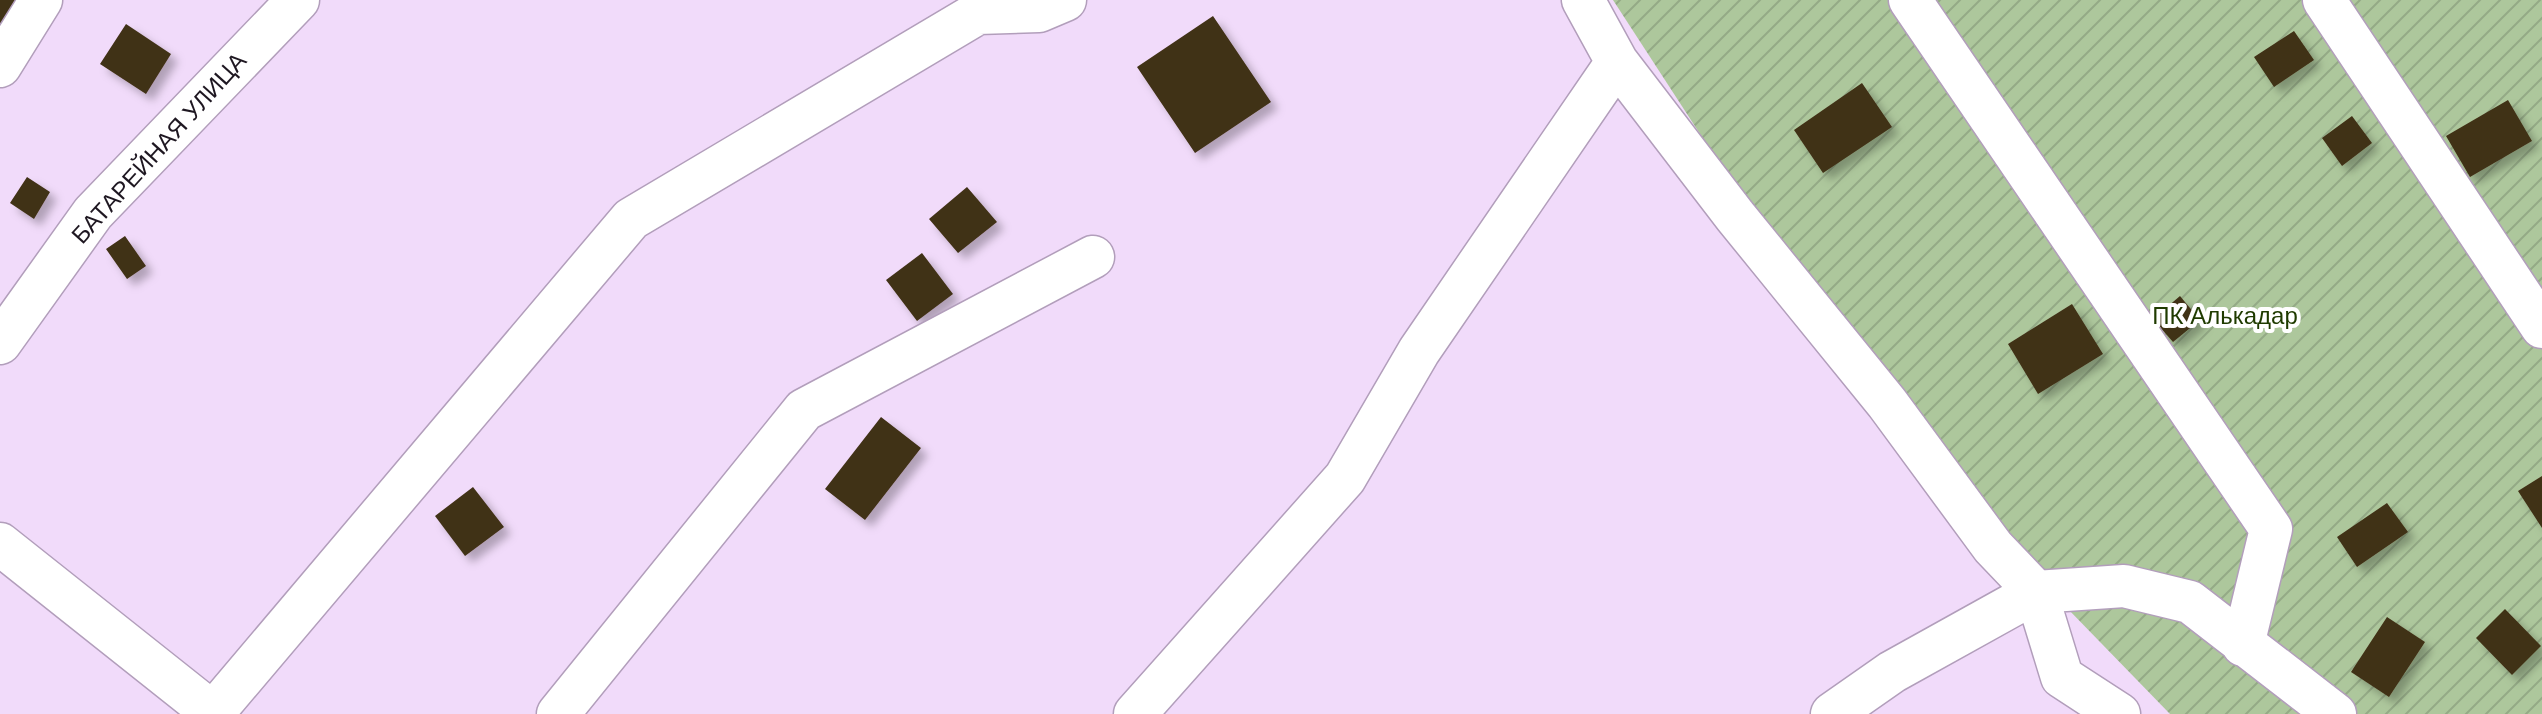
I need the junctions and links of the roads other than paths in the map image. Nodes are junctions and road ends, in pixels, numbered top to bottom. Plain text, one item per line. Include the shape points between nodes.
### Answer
1 (41, 0) edge
2 (298, 0) edge
3 (1065, 0) edge
4 (1583, 0) edge
5 (1910, 0) edge
6 (2324, 0) edge
7 (1617, 62) junction
8 (0, 66) edge
9 (1093, 257) dead end
10 (2542, 327) edge
11 (0, 343) edge
12 (0, 544) edge
13 (2036, 592) junction
14 (2243, 645) junction
15 (213, 714) edge
16 (558, 714) edge
17 (1135, 714) edge
18 (1832, 714) edge
19 (2119, 714) edge
20 (2335, 714) edge

1 - 8 street
2 - 11 street, БАТАРЕЙНАЯ УЛИЦА via 93,213
3 - 15 street via 1039,11 978,13 631,219
4 - 7 street
5 - 14 street via 2271,529
6 - 10 street
7 - 13 street via 1887,403 1993,547
7 - 17 street via 1419,351 1345,478
9 - 16 street via 804,410
12 - 15 street
13 - 14 street via 2124,586 2190,602
13 - 18 street via 1892,672
13 - 19 street via 2062,677
14 - 20 street

